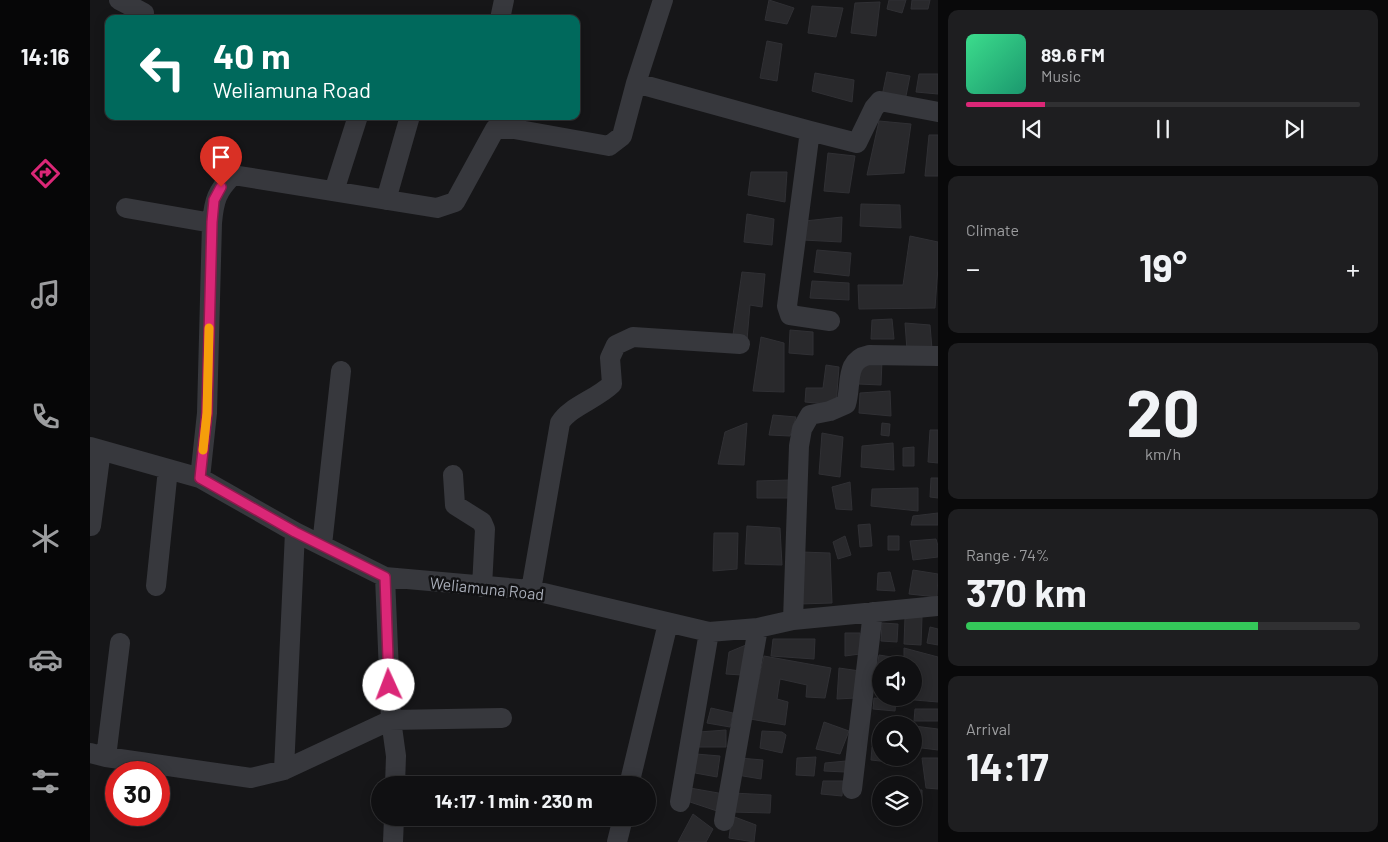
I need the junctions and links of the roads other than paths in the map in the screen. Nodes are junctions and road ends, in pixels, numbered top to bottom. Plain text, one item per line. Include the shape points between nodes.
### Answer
1 (118, 0) edge
2 (504, 0) edge
3 (663, 0) edge
4 (144, 13) dead end
5 (501, 15) edge
6 (636, 83) junction
7 (938, 112) edge
8 (357, 120) edge
9 (409, 120) edge
10 (810, 132) junction
11 (334, 191) junction
12 (386, 200) junction
13 (126, 208) dead end
14 (212, 222) junction
15 (830, 321) dead end
16 (740, 344) dead end
17 (938, 356) edge
18 (341, 371) dead end
19 (96, 448) edge
20 (168, 469) junction
21 (453, 475) dead end
22 (200, 478) junction
23 (91, 526) edge
24 (295, 532) junction
25 (322, 546) junction
26 (385, 577) junction
27 (156, 586) dead end
28 (482, 587) junction
29 (531, 590) junction
30 (938, 606) edge
31 (873, 612) junction
32 (793, 620) junction
33 (668, 623) junction
34 (758, 628) junction
35 (709, 632) junction
36 (120, 643) dead end
37 (502, 718) dead end
38 (391, 720) junction
39 (98, 755) edge
40 (284, 770) junction
41 (395, 776) edge
42 (631, 776) edge
43 (852, 789) dead end
44 (680, 802) dead end
45 (724, 821) dead end
46 (394, 826) edge
47 (621, 826) edge
48 (393, 842) edge
49 (618, 842) edge

1 - 4 street
2 - 5 street
3 - 6 street
6 - 10 street
6 - 12 street via 622,136 609,146 514,129 496,129 455,202 437,208
7 - 10 street via 880,100 857,143
8 - 11 street
9 - 12 street
10 - 15 street via 787,306 790,315
11 - 12 street
11 - 14 street via 233,175 214,200
13 - 14 street
14 - 22 street via 207,413
16 - 29 street via 633,337 616,345 610,358 612,384 565,415 560,423
17 - 32 street via 862,356 855,361 850,373 846,404 810,415 802,429
18 - 25 street
19 - 20 street, Weliamuna Road
19 - 23 street
20 - 22 street, Weliamuna Road
20 - 27 street
21 - 28 street via 455,506 482,522 485,529
22 - 24 street, Weliamuna Road
24 - 25 street, Weliamuna Road
24 - 40 street
25 - 26 street, Weliamuna Road
26 - 28 street, Weliamuna Road
26 - 38 street
28 - 29 street, Weliamuna Road
29 - 33 street, Weliamuna Road
30 - 31 street, Weliamuna Road
31 - 32 street, Weliamuna Road
31 - 43 street
32 - 34 street, Weliamuna Road
33 - 35 street, Weliamuna Road
33 - 42 street
34 - 35 street, Weliamuna Road
34 - 45 street
35 - 44 street
36 - 39 street
37 - 38 street
38 - 40 street
38 - 41 street
39 - 40 street via 251,778
46 - 48 street
47 - 49 street

